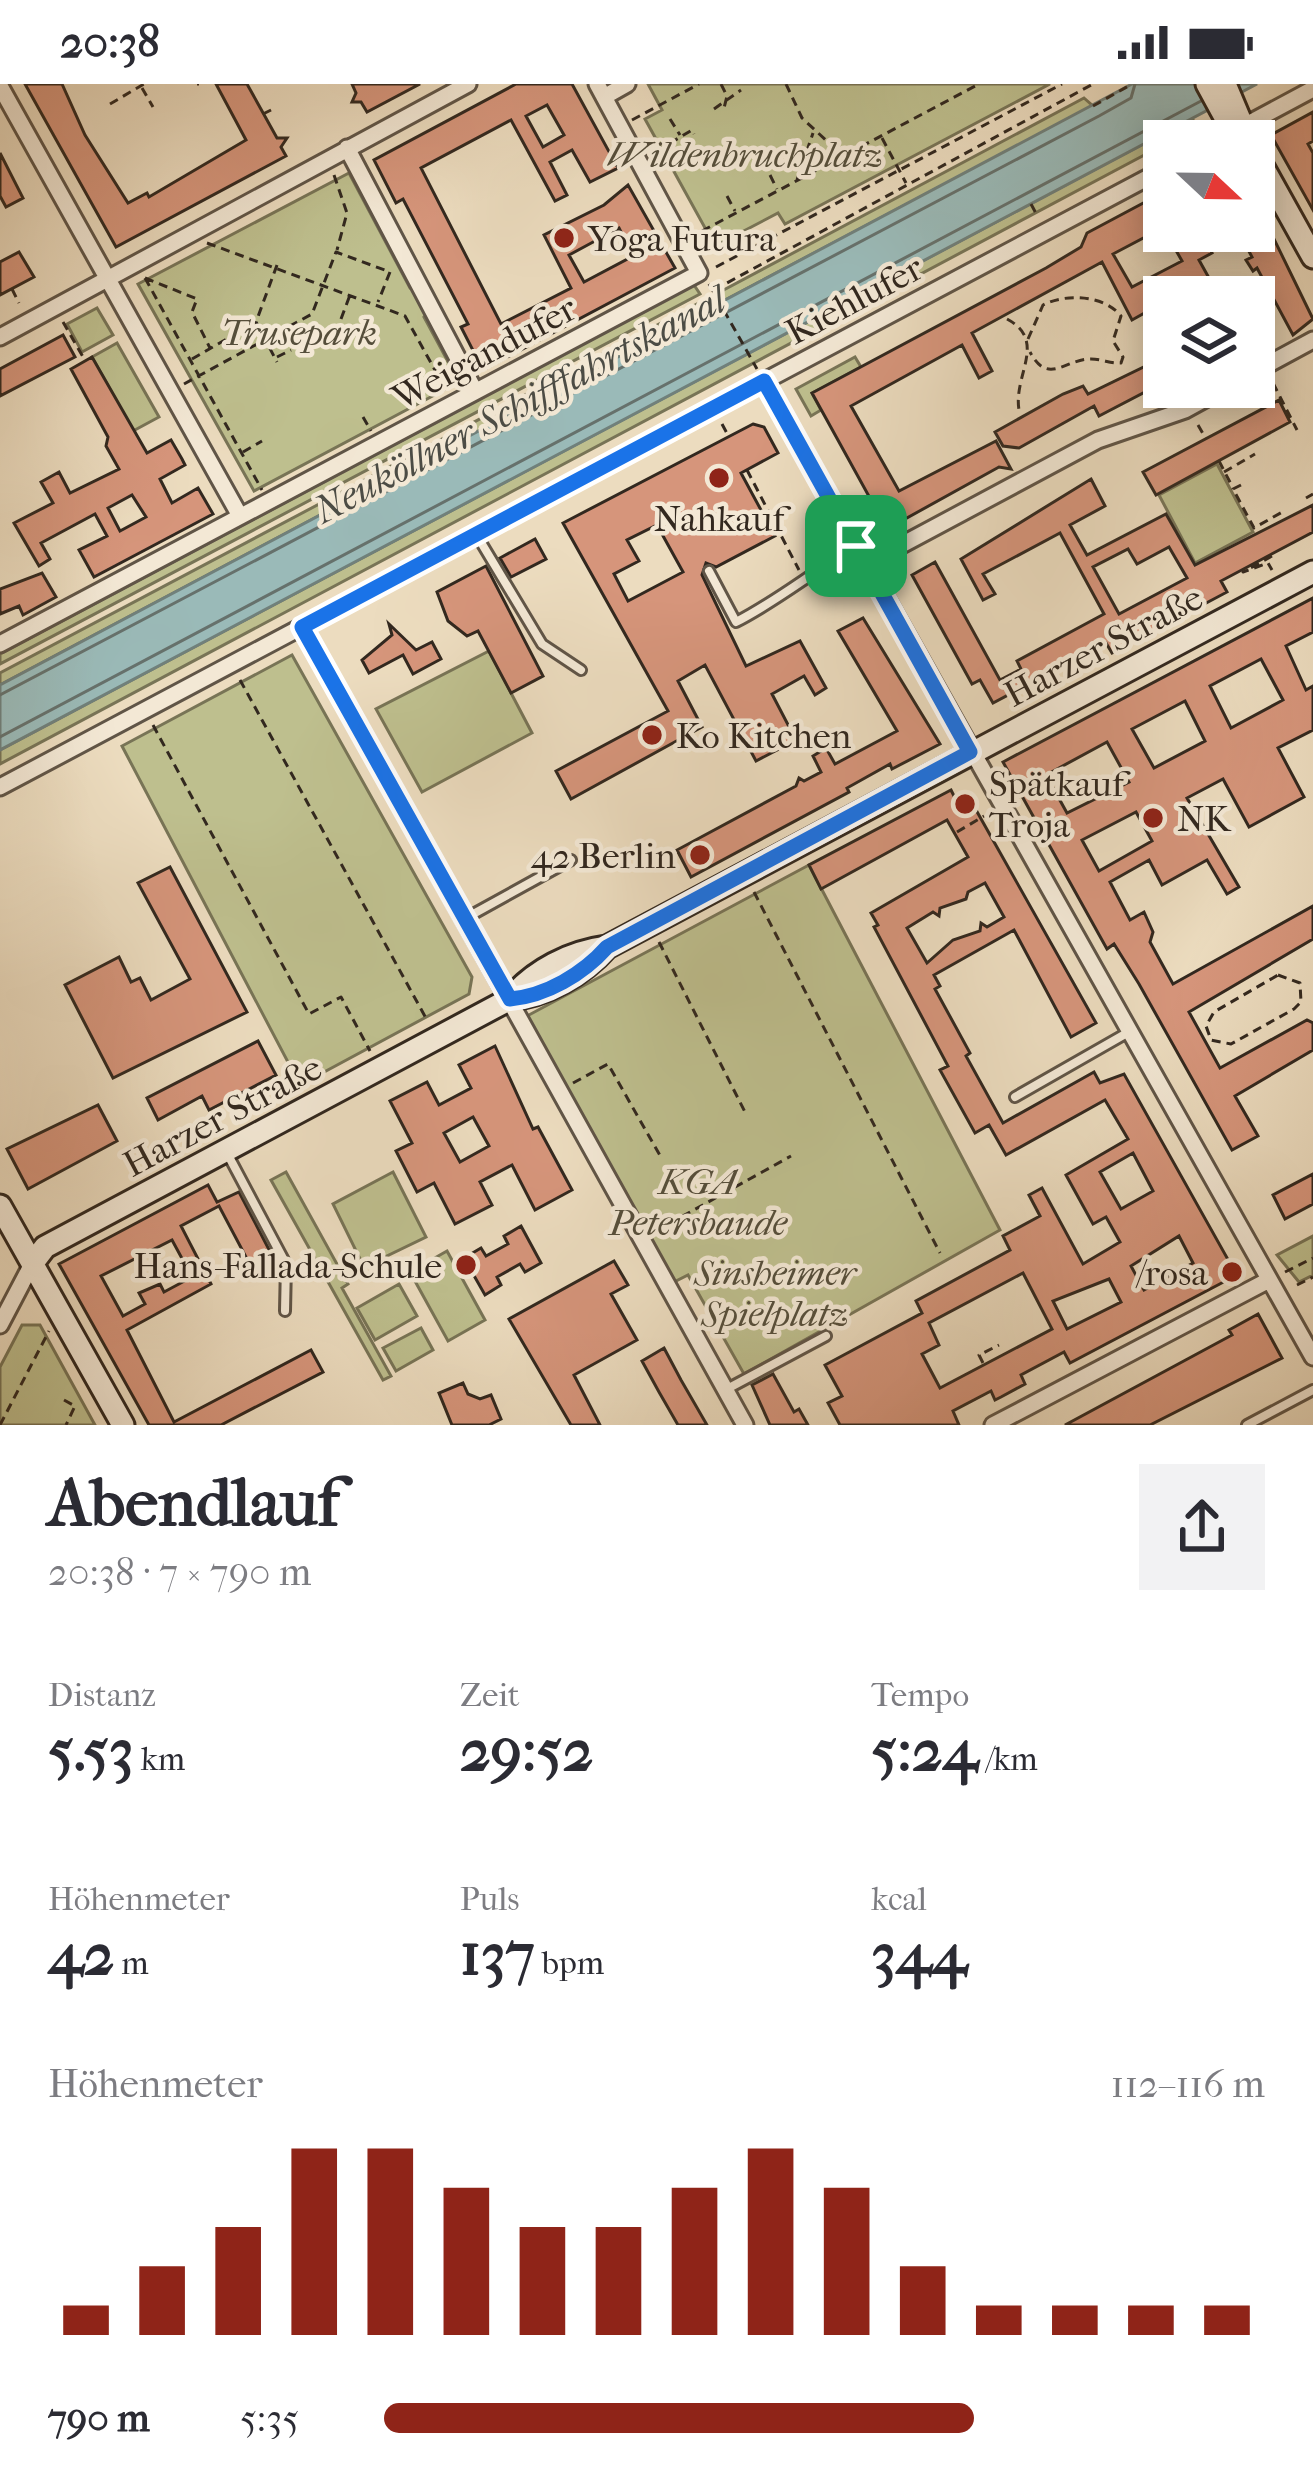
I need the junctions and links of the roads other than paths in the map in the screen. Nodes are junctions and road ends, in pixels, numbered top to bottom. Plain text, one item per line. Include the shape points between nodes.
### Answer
1 (468, 84) edge
2 (627, 84) edge
3 (1207, 84) edge
4 (0, 86) edge
5 (1313, 89) edge
6 (601, 90) edge
7 (1226, 97) edge
8 (1266, 120) edge
9 (347, 148) junction
10 (1143, 180) edge
11 (1275, 189) edge
12 (1313, 257) edge
13 (107, 278) junction
14 (0, 337) edge
15 (1313, 340) edge
16 (1275, 361) edge
17 (764, 381) junction
18 (475, 391) junction
19 (1189, 408) edge
20 (240, 516) junction
21 (476, 534) junction
22 (856, 546) junction
23 (866, 564) junction
24 (709, 572) dead end
25 (1313, 572) edge
26 (302, 627) junction
27 (0, 644) edge
28 (581, 670) dead end
29 (970, 752) junction
30 (0, 787) edge
31 (571, 860) dead end
32 (464, 919) junction
33 (510, 999) junction
34 (1127, 1033) junction
35 (1015, 1096) dead end
36 (226, 1150) junction
37 (0, 1206) edge
38 (32, 1264) junction
39 (1267, 1281) junction
40 (285, 1311) dead end
41 (0, 1325) edge
42 (826, 1336) dead end
43 (1313, 1357) edge
44 (725, 1390) junction
45 (1313, 1390) edge
46 (123, 1425) edge
47 (745, 1425) edge
48 (993, 1425) edge
49 (1247, 1425) edge

1 - 9 street
2 - 6 street
3 - 7 street
4 - 13 street
5 - 8 street
6 - 18 street, Weigandufer via 706,274
9 - 13 street
9 - 18 street
10 - 17 street, Kiehlufer
11 - 12 street
13 - 14 street
13 - 20 street
15 - 16 street
17 - 21 street, Kiehlufer
17 - 22 street
18 - 20 street, Weigandufer
19 - 23 street via 1098,440
20 - 27 street, Weigandufer
21 - 26 street, Kiehlufer
21 - 28 lane via 542,644
22 - 23 street
22 - 24 lane via 736,622
23 - 29 street
25 - 29 street, Harzer Straße
26 - 30 street, Kiehlufer
26 - 32 street
29 - 33 street, Harzer Straße via 607,947 590,966 532,997
29 - 34 street
31 - 32 lane
32 - 33 street
33 - 36 street, Harzer Straße
33 - 44 street
34 - 35 lane
34 - 39 street
36 - 38 street, Harzer Straße via 49,1245
36 - 40 lane via 286,1264
37 - 38 street
38 - 41 street, Harzer Straße
38 - 46 street
39 - 43 street
39 - 48 street
42 - 44 lane
44 - 47 street
45 - 49 lane

